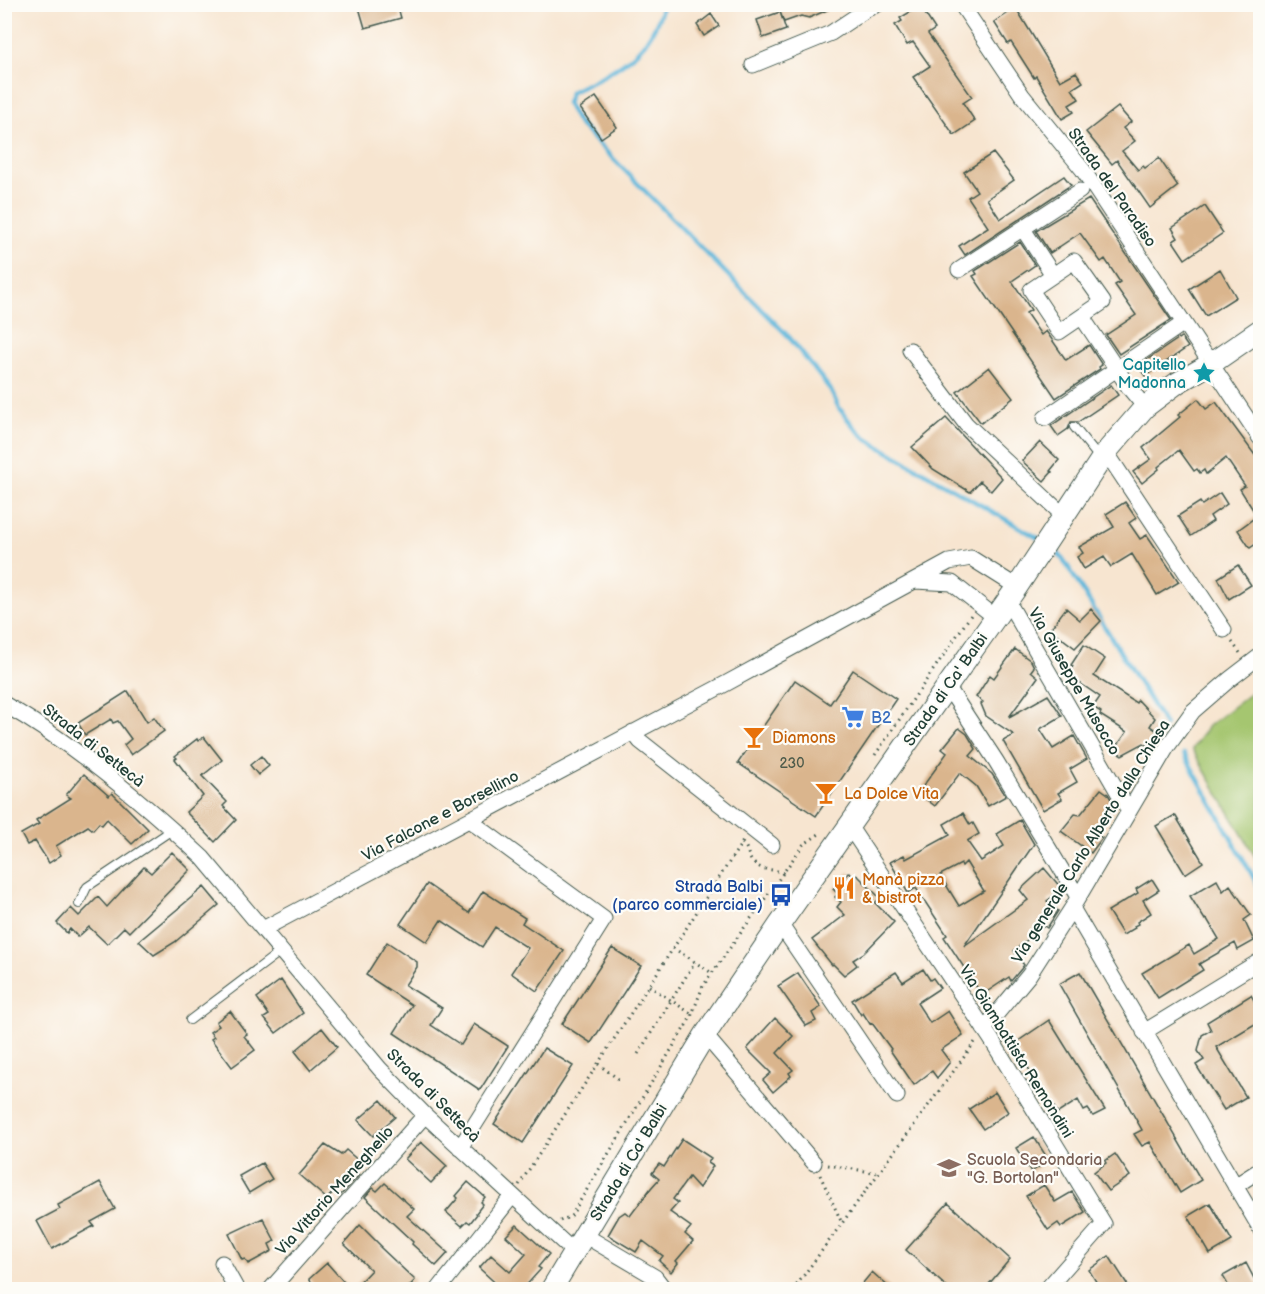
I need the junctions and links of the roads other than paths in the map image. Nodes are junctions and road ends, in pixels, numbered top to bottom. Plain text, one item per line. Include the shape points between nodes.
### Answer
1 (878, 4) edge
2 (961, 4) edge
3 (753, 65) dead end
4 (1080, 191) dead end
5 (1023, 229) junction
6 (959, 270) dead end
7 (1053, 275) junction
8 (1082, 317) junction
9 (1178, 327) dead end
10 (1260, 330) edge
11 (910, 350) dead end
12 (1212, 363) junction
13 (1116, 369) junction
14 (1145, 407) junction
15 (1045, 418) dead end
16 (1074, 427) dead end
17 (1260, 438) edge
18 (1103, 456) junction
19 (1064, 516) junction
20 (912, 581) junction
21 (1006, 602) junction
22 (1224, 630) road end
23 (1254, 661) edge
24 (947, 686) junction
25 (4, 704) edge
26 (633, 732) junction
27 (1129, 811) junction
28 (469, 819) junction
29 (849, 826) junction
30 (172, 830) junction
31 (772, 845) dead end
32 (1075, 903) junction
33 (79, 904) dead end
34 (780, 924) junction
35 (263, 929) junction
36 (281, 951) junction
37 (1260, 961) edge
38 (190, 1020) dead end
39 (1144, 1032) junction
40 (988, 1034) junction
41 (705, 1035) junction
42 (897, 1096) dead end
43 (425, 1115) junction
44 (460, 1148) junction
45 (814, 1163) road end
46 (1260, 1170) edge
47 (1235, 1185) junction
48 (512, 1196) junction
49 (1260, 1228) edge
50 (579, 1244) junction
51 (222, 1263) dead end
52 (237, 1290) edge
53 (270, 1290) edge
54 (438, 1290) edge
55 (551, 1290) edge
56 (664, 1290) edge
57 (1046, 1290) edge

1 - 3 street via 831,33
2 - 12 street, Strada del Paradiso via 1022,95 1083,170
4 - 5 street
5 - 6 street
5 - 7 street
7 - 8 street via 1074,261 1103,303
7 - 8 street via 1030,290 1059,332
8 - 13 street
9 - 13 street
10 - 12 main road, Strada di Ca' Balbi
11 - 19 street via 966,424
12 - 14 main road, Strada di Ca' Balbi
12 - 17 street, Strada del Paradiso
13 - 14 street
13 - 15 street
14 - 18 main road, Strada di Ca' Balbi
16 - 18 lane
18 - 19 main road, Strada di Ca' Balbi
18 - 22 street
19 - 21 main road, Strada di Ca' Balbi
20 - 21 street via 952,583 978,604
20 - 21 street, Via Falcone e Borsellino via 949,562 971,558
20 - 26 street, Via Falcone e Borsellino
21 - 24 main road, Strada di Ca' Balbi
21 - 27 street, Via Giuseppe Musocco
23 - 27 street, Via generale Carlo Alberto dalla Chiesa via 1193,711
24 - 29 main road, Strada di Ca' Balbi
24 - 32 street via 996,761
25 - 30 street, Strada di Settecà via 49,730
26 - 28 street, Via Falcone e Borsellino
26 - 31 street
27 - 32 street, Via generale Carlo Alberto dalla Chiesa
28 - 35 street, Via Falcone e Borsellino
28 - 44 street via 604,919
29 - 34 main road, Strada di Ca' Balbi
29 - 40 street, Via Giambattista Remondini
30 - 33 lane via 87,887
30 - 35 street, Strada di Settecà via 202,858
32 - 39 street
32 - 40 street, Via generale Carlo Alberto dalla Chiesa
34 - 41 main road, Strada di Ca' Balbi
34 - 42 street
35 - 36 street, Strada di Settecà
36 - 38 lane
36 - 43 street, Strada di Settecà via 380,1069
37 - 39 street
39 - 47 street
40 - 57 street, Via Giambattista Remondini via 1104,1224
41 - 45 street
41 - 50 main road, Strada di Ca' Balbi
43 - 44 street, Strada di Settecà
43 - 53 street, Via Vittorio Meneghello
44 - 48 street, Strada di Settecà
46 - 47 street
47 - 49 street
48 - 50 street, Strada di Settecà
48 - 54 street
50 - 55 main road, Strada di Ca' Balbi
50 - 56 street, Strada di Settecà via 655,1277
51 - 52 street

